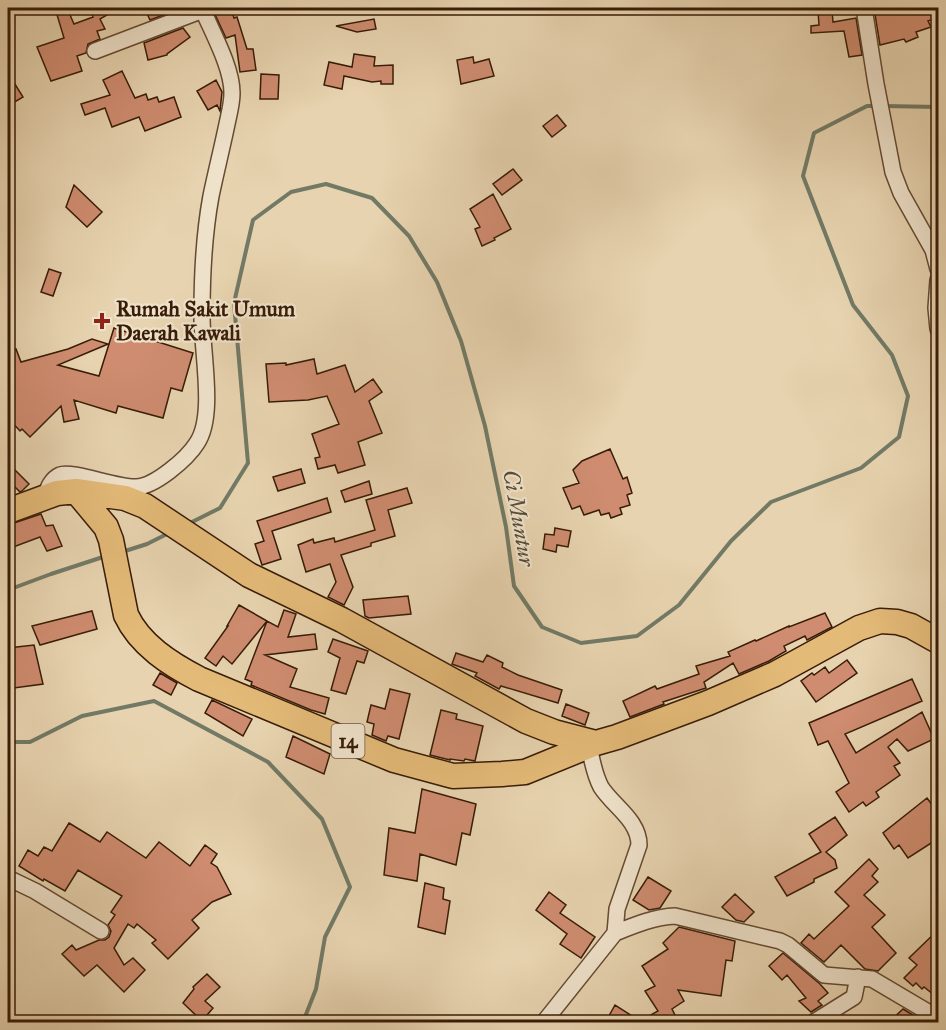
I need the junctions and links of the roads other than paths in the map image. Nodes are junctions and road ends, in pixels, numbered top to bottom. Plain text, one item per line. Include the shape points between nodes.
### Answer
1 (864, 8) edge
2 (203, 9) edge
3 (95, 51) dead end
4 (939, 269) edge
5 (939, 280) edge
6 (939, 329) edge
7 (76, 491) junction
8 (45, 497) junction
9 (9, 508) edge
10 (939, 641) edge
11 (593, 744) junction
12 (8, 878) edge
13 (101, 931) dead end
14 (615, 933) junction
15 (858, 977) junction
16 (939, 1018) edge
17 (544, 1023) edge
18 (814, 1023) edge

1 - 4 street via 896,182 933,250
2 - 3 street
2 - 8 street via 229,72 232,94 211,197 205,255 205,427 190,451 155,482 137,488 68,473 49,484
5 - 6 street
7 - 8 highway
7 - 11 highway via 126,498 145,506 249,575 342,620 526,722
7 - 11 highway, 14 via 106,527 126,615 136,633 170,663 199,679 393,760 453,776 525,771
8 - 9 highway
10 - 11 highway, 14 via 911,626 880,621 708,703
11 - 14 street via 601,786 639,836 617,909
12 - 13 street
14 - 15 street via 663,916 675,916 780,941 824,975
14 - 17 street
15 - 16 street via 880,983
15 - 18 street via 854,997

